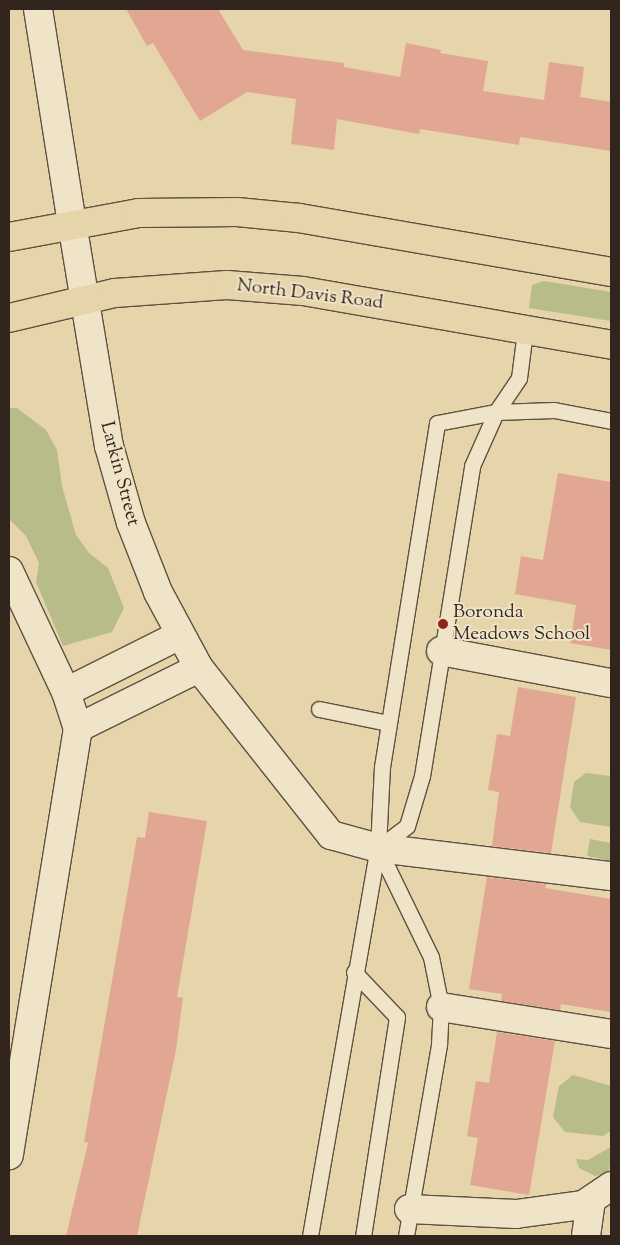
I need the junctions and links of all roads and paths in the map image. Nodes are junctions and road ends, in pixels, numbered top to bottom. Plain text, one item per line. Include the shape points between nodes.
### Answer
1 (38, 9) edge
2 (72, 223) junction
3 (9, 237) edge
4 (611, 272) edge
5 (83, 299) junction
6 (9, 318) edge
7 (525, 331) junction
8 (611, 345) edge
9 (496, 412) junction
10 (611, 421) edge
11 (9, 571) edge
12 (180, 635) junction
13 (441, 651) junction
14 (200, 668) junction
15 (611, 683) edge
16 (66, 692) junction
17 (319, 709) dead end
18 (388, 724) junction
19 (78, 728) junction
20 (378, 848) junction
21 (611, 876) edge
22 (354, 972) junction
23 (441, 1007) junction
24 (611, 1034) edge
25 (9, 1154) edge
26 (601, 1193) edge
27 (409, 1209) junction
28 (310, 1236) edge
29 (363, 1236) edge
30 (406, 1236) edge
31 (586, 1236) edge

1 - 2 street, Larkin Street
2 - 3 highway
2 - 4 highway via 139,213 237,212 299,218
2 - 5 street, Larkin Street
5 - 6 highway, North Davis Road
5 - 7 highway, North Davis Road via 152,288 236,285 303,291
5 - 12 street, Larkin Street via 119,485 151,574
7 - 8 highway, North Davis Road
7 - 9 lane via 519,378
9 - 10 lane via 554,410
9 - 13 lane via 472,466
9 - 18 lane via 437,424
11 - 16 street
12 - 14 street, Larkin Street
12 - 16 street
13 - 15 street
13 - 20 lane via 422,776 407,826
14 - 19 street
14 - 20 street, Larkin Street via 331,836
16 - 19 street
17 - 18 lane
18 - 20 lane
19 - 25 street
20 - 21 street, Larkin Street
20 - 22 lane
20 - 23 lane via 431,957
22 - 28 lane
22 - 29 lane via 397,1016
23 - 24 street
23 - 27 lane via 439,1044
26 - 27 street via 516,1214
26 - 31 street
27 - 30 lane

